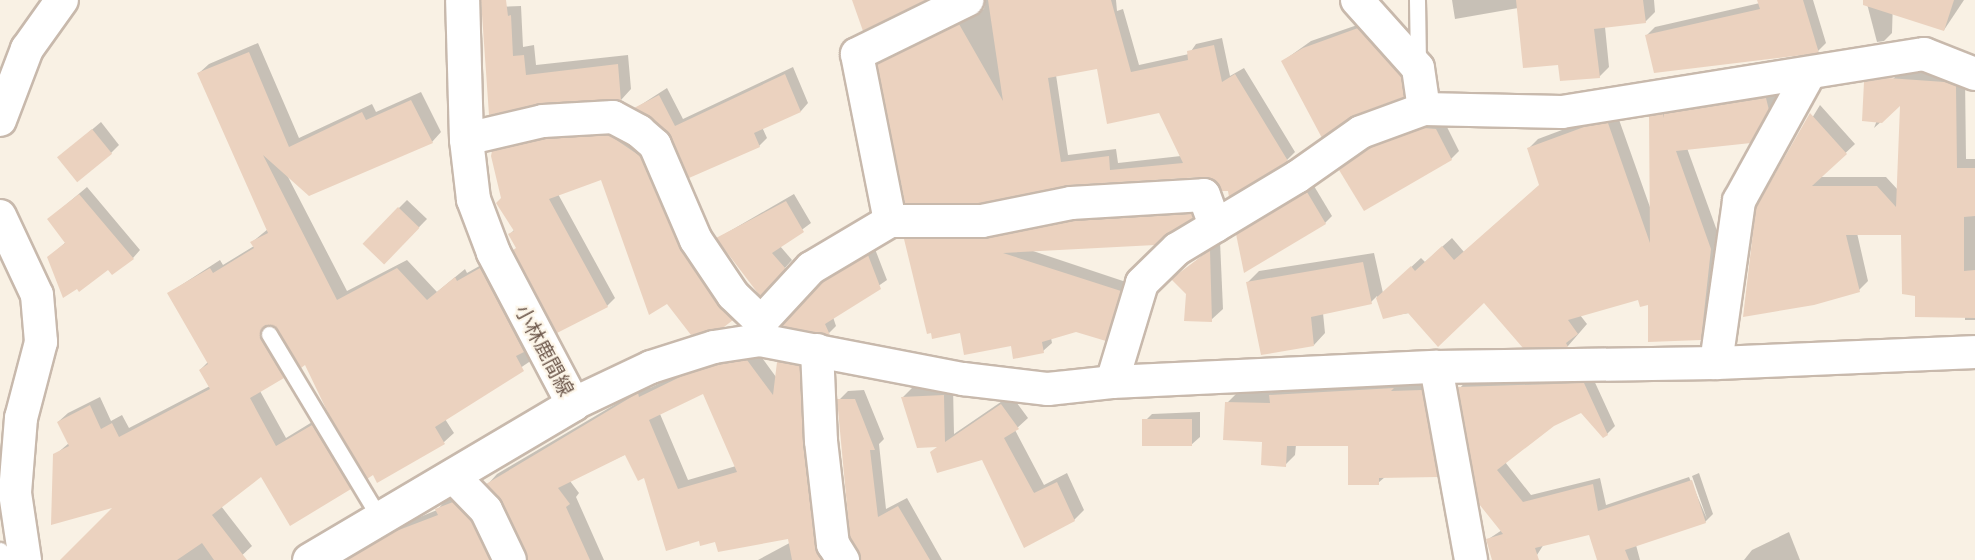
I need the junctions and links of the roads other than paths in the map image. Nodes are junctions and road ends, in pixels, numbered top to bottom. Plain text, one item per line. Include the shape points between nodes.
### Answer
1 (62, 0) edge
2 (462, 0) edge
3 (967, 0) edge
4 (1357, 0) edge
5 (1417, 0) edge
6 (1418, 68) junction
7 (1975, 74) edge
8 (1808, 76) junction
9 (1424, 108) junction
10 (0, 120) edge
11 (466, 139) junction
12 (0, 216) edge
13 (890, 222) junction
14 (1215, 226) junction
15 (761, 331) junction
16 (269, 334) dead end
17 (817, 350) junction
18 (1975, 352) edge
19 (1716, 363) junction
20 (1436, 367) junction
21 (1112, 382) junction
22 (573, 404) junction
23 (453, 476) junction
24 (379, 517) junction
25 (0, 550) edge
26 (8, 560) edge
27 (25, 560) edge
28 (309, 560) edge
29 (510, 560) edge
30 (843, 560) edge
31 (1470, 560) edge

1 - 10 street via 27,49
2 - 11 main road, 小林鹿間線
3 - 13 street via 857,54
4 - 6 street
5 - 6 lane
6 - 9 street
7 - 8 street via 1924,54
8 - 9 street via 1562,112
8 - 19 street via 1739,201
9 - 14 street via 1360,132 1297,177
11 - 15 street via 543,121 613,117 639,131 655,145 696,240
11 - 22 main road, 小林鹿間線 via 473,199 493,252
12 - 27 street via 37,295 41,342 21,418 15,493
13 - 14 street via 982,221 1071,203 1204,195
13 - 15 street via 811,268
14 - 21 street via 1177,249 1142,283
15 - 17 street
15 - 22 street via 651,367
16 - 24 lane
17 - 21 street via 963,379 1048,389
17 - 30 street via 821,441 833,544
18 - 19 street
19 - 20 street
20 - 21 street
20 - 31 street
22 - 23 main road, 小林鹿間線
23 - 24 main road, 小林鹿間線
23 - 29 street via 486,510
24 - 28 main road, 小林鹿間線
25 - 26 lane

